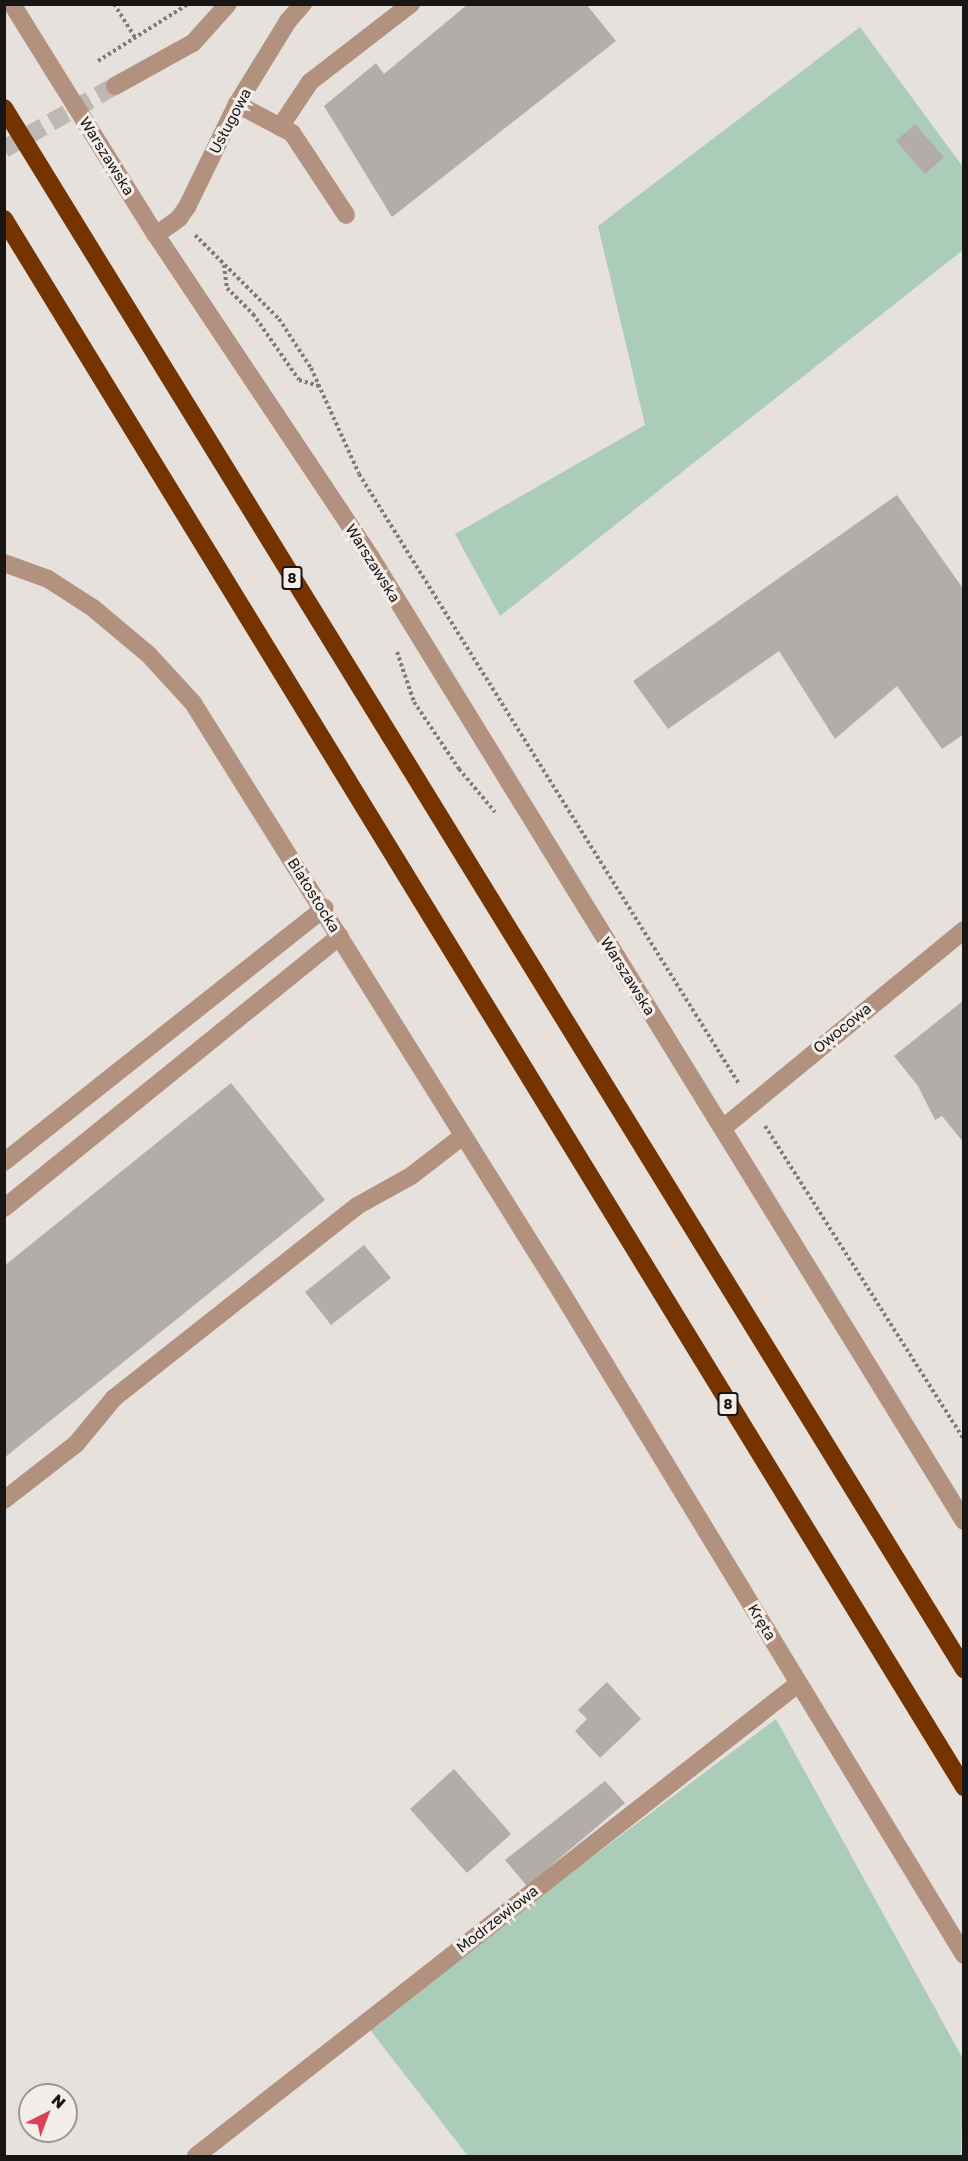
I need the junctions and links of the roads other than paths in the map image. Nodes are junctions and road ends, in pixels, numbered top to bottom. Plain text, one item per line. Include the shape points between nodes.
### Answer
1 (12, 4) edge
2 (228, 4) edge
3 (303, 4) edge
4 (411, 4) edge
5 (115, 86) tunnel mouth
6 (237, 104) junction
7 (4, 108) edge
8 (280, 127) junction
9 (346, 215) dead end
10 (4, 219) edge
11 (156, 235) junction
12 (4, 563) edge
13 (324, 908) junction
14 (963, 930) edge
15 (340, 936) junction
16 (723, 1128) junction
17 (463, 1136) junction
18 (4, 1162) edge
19 (4, 1208) edge
20 (560, 1290) joint
21 (4, 1500) edge
22 (963, 1521) edge
23 (963, 1669) edge
24 (799, 1683) junction
25 (963, 1787) edge
26 (963, 1955) edge
27 (196, 2157) edge

1 - 11 street, Warszawska
2 - 5 street via 193,43
3 - 6 street, Usługowa via 288,21
4 - 8 street via 310,82
6 - 8 street
6 - 11 street, Usługowa via 179,218
7 - 23 highway, 8
8 - 9 street via 292,133
10 - 25 highway, 8
11 - 16 street, Warszawska via 370,556
12 - 13 street, Białostocka via 48,579 93,608 149,655 193,703
13 - 15 street, Białostocka
13 - 18 street
14 - 16 street, Owocowa
15 - 17 street, Białostocka
15 - 19 street
16 - 22 street, Warszawska
17 - 20 street, Białostocka
17 - 21 street via 411,1176 357,1206 114,1398 76,1444
20 - 24 street, Kręta
24 - 26 street, Kręta
24 - 27 street, Modrzewiowa

